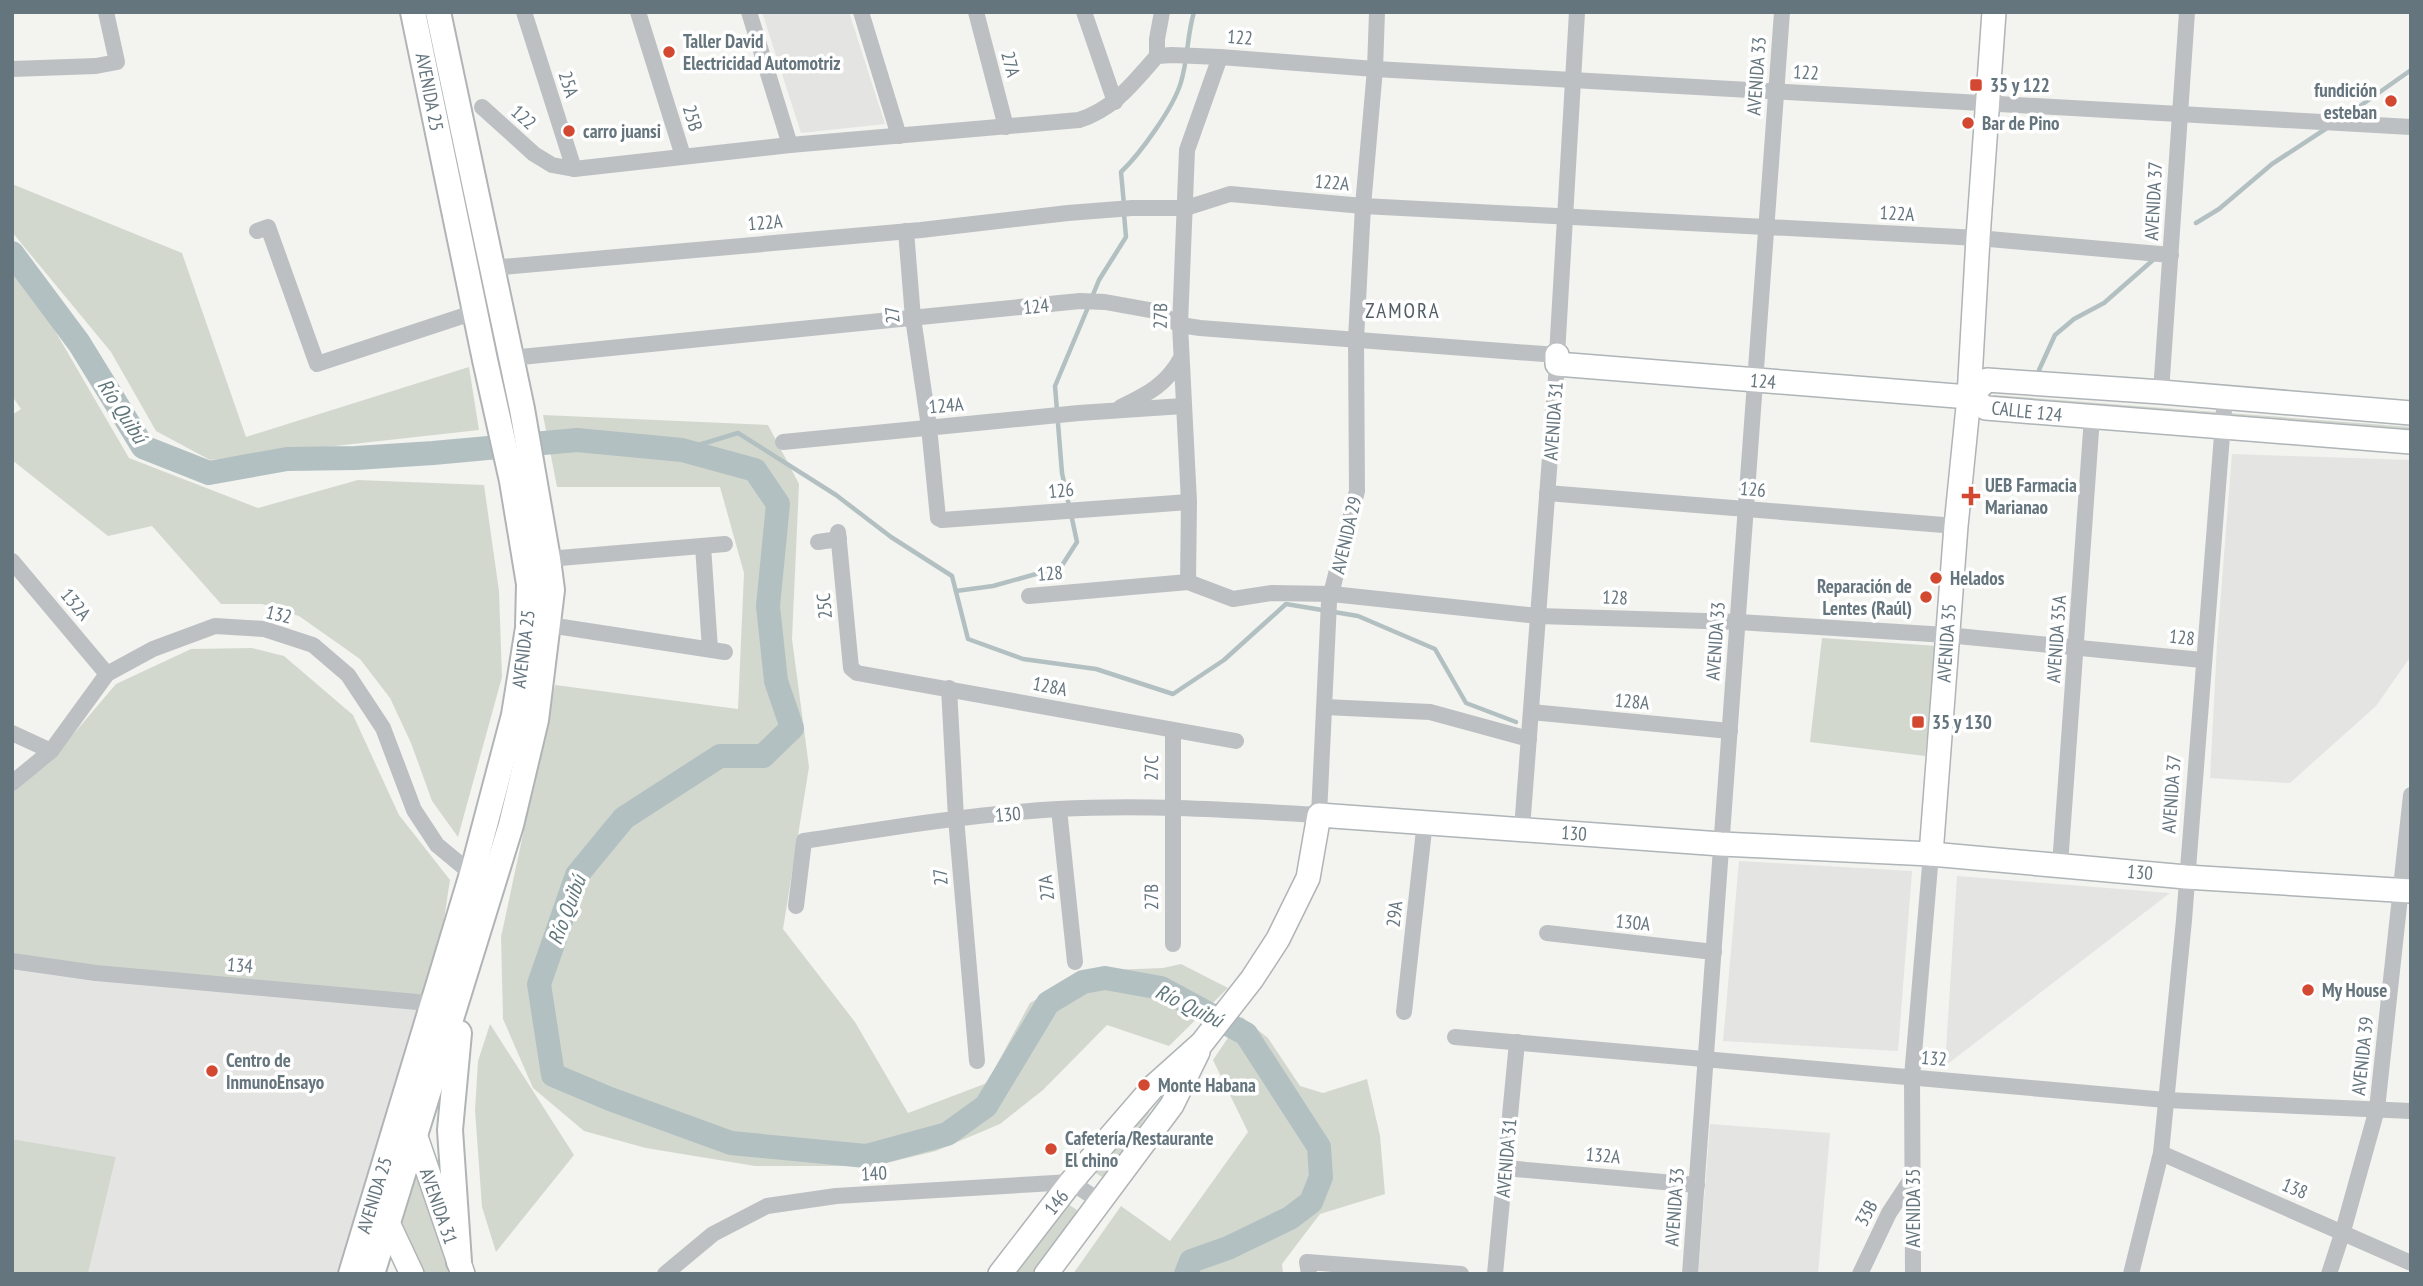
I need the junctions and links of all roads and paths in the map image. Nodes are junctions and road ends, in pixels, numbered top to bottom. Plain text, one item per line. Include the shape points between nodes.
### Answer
1 (106, 12) edge
2 (414, 12) edge
3 (438, 12) edge
4 (524, 12) edge
5 (638, 12) edge
6 (749, 12) edge
7 (862, 12) edge
8 (976, 12) edge
9 (1084, 12) edge
10 (1162, 12) edge
11 (1377, 12) edge
12 (1577, 12) edge
13 (1782, 12) edge
14 (1994, 12) edge
15 (2187, 12) edge
16 (1165, 56) junction
17 (1220, 57) junction
18 (12, 69) edge
19 (1375, 69) junction
20 (1573, 79) junction
21 (1776, 92) junction
22 (1115, 102) junction
23 (1988, 103) junction
24 (482, 107) dead end
25 (2179, 114) junction
26 (1006, 127) junction
27 (2411, 127) edge
28 (899, 136) junction
29 (790, 145) junction
30 (683, 156) junction
31 (574, 169) junction
32 (1363, 206) junction
33 (1185, 208) junction
34 (1565, 218) junction
35 (1766, 226) junction
36 (257, 231) dead end
37 (906, 231) junction
38 (1978, 238) junction
39 (2171, 256) junction
40 (492, 268) junction
41 (475, 312) junction
42 (914, 318) junction
43 (1180, 325) junction
44 (1356, 339) junction
45 (511, 358) junction
46 (1181, 358) junction
47 (1557, 360) junction
48 (1755, 380) junction
49 (2161, 392) junction
50 (1969, 397) junction
51 (2225, 397) junction
52 (1183, 406) junction
53 (1113, 411) junction
54 (510, 413) junction
55 (2411, 413) edge
56 (2092, 417) junction
57 (929, 428) junction
58 (2222, 428) junction
59 (783, 442) dead end
60 (2411, 442) edge
61 (523, 480) junction
62 (1547, 493) junction
63 (1189, 502) junction
64 (1746, 509) junction
65 (938, 518) joint
66 (1956, 526) junction
67 (818, 542) dead end
68 (725, 544) dead end
69 (703, 546) junction
70 (548, 559) junction
71 (12, 561) edge
72 (1188, 582) junction
73 (1029, 596) dead end
74 (1330, 604) junction
75 (1538, 616) junction
76 (1738, 622) junction
77 (549, 625) junction
78 (1947, 635) junction
79 (2076, 647) junction
80 (2203, 660) junction
81 (857, 673) joint
82 (107, 674) junction
83 (949, 688) junction
84 (1325, 707) junction
85 (1531, 712) junction
86 (1173, 731) junction
87 (1730, 731) junction
88 (12, 733) edge
89 (1529, 739) junction
90 (1236, 741) dead end
91 (51, 751) junction
92 (12, 783) edge
93 (2411, 795) edge
94 (1171, 807) junction
95 (1059, 809) junction
96 (1319, 815) junction
97 (957, 818) junction
98 (1425, 821) junction
99 (1522, 829) junction
100 (1721, 844) junction
101 (1931, 854) junction
102 (2060, 865) junction
103 (472, 874) junction
104 (2186, 877) junction
105 (2405, 890) edge
106 (796, 906) dead end
107 (479, 929) junction
108 (1547, 933) dead end
109 (1173, 944) dead end
110 (1714, 952) junction
111 (12, 961) edge
112 (1075, 962) dead end
113 (1238, 996) joint
114 (431, 1004) junction
115 (1404, 1012) dead end
116 (449, 1031) junction
117 (1455, 1037) dead end
118 (1517, 1042) junction
119 (1202, 1043) junction
120 (1706, 1059) junction
121 (977, 1061) dead end
122 (1912, 1077) junction
123 (2166, 1100) junction
124 (2377, 1108) junction
125 (2411, 1111) edge
126 (416, 1137) junction
127 (2161, 1153) junction
128 (1505, 1168) junction
129 (1914, 1174) junction
130 (1072, 1182) junction
131 (378, 1184) junction
132 (1697, 1185) junction
133 (1101, 1202) junction
134 (387, 1223) junction
135 (2343, 1231) junction
136 (2411, 1263) edge
137 (461, 1268) edge
138 (1308, 1268) edge
139 (351, 1274) edge
140 (372, 1274) edge
141 (412, 1274) edge
142 (665, 1274) edge
143 (1000, 1274) edge
144 (1046, 1274) edge
145 (1461, 1274) edge
146 (1495, 1274) edge
147 (1690, 1274) edge
148 (1860, 1274) edge
149 (1913, 1274) edge
150 (2132, 1274) edge
151 (2329, 1274) edge

1 - 18 street via 117,62
2 - 41 main road, AVENIDA 25
3 - 40 main road, AVENIDA 25
4 - 31 street, 25A
5 - 30 street, 25B
6 - 29 street
7 - 28 street
8 - 26 street, 27A
9 - 22 street
10 - 16 street via 1157,39
11 - 19 street, AVENIDA 29
12 - 20 street, AVENIDA 31
13 - 21 street, AVENIDA 33
14 - 23 street, AVENIDA 35
15 - 25 street, AVENIDA 37
16 - 17 street, 122
16 - 22 street, 122
17 - 19 street, 122
17 - 33 street, 27B via 1187,150
19 - 20 street, 122
19 - 32 street, AVENIDA 29
20 - 21 street, 122
20 - 34 street, AVENIDA 31
21 - 23 street, 122
21 - 35 street, AVENIDA 33
22 - 26 street, 122 via 1099,114 1079,120
23 - 25 street, 122
23 - 38 street, AVENIDA 35
24 - 31 street, 122 via 534,154 552,165
25 - 27 street, 122
25 - 39 street, AVENIDA 37
26 - 28 street, 122
28 - 29 street, 122
29 - 30 street, 122
30 - 31 street, 122
32 - 33 street, 122A via 1230,194
32 - 34 street, 122A
32 - 44 street, AVENIDA 29
33 - 37 street, 122A via 1132,208
33 - 43 street, 27B
34 - 35 street, 122A
34 - 47 street, AVENIDA 31
35 - 38 street, 122A
35 - 48 street, AVENIDA 33
36 - 41 street via 268,227 283,286 317,364
37 - 40 street, 122A
37 - 42 street, 27
38 - 39 street, 122A
38 - 50 street, AVENIDA 35
39 - 49 street, AVENIDA 37
40 - 45 main road, AVENIDA 25
41 - 54 main road, AVENIDA 25
42 - 43 street, 124 via 1080,301 1155,311
42 - 45 street, 124
42 - 57 street, 27
43 - 44 street, 124
43 - 46 street, 27B
44 - 47 street, 124
44 - 74 street, AVENIDA 29 via 1357,491
45 - 54 main road, AVENIDA 25
46 - 52 street, 27B
46 - 53 street, 124A via 1152,392
47 - 48 street, 124
47 - 62 street, AVENIDA 31
48 - 50 street, 124
48 - 64 street, AVENIDA 33
49 - 50 street, CALLE 124 via 1987,380
49 - 51 street, CALLE 124
50 - 56 street, CALLE 124 via 1986,408
50 - 66 street, AVENIDA 35
51 - 55 street, CALLE 124
51 - 58 street, AVENIDA 37
52 - 53 street, 124A
52 - 63 street, 27B
53 - 57 street, 124A
54 - 61 main road, AVENIDA 25
56 - 58 street, CALLE 124
56 - 79 street, AVENIDA 35A
57 - 59 street, 124A
57 - 65 street, 27
58 - 60 street, CALLE 124
58 - 80 street, AVENIDA 37
61 - 70 main road, AVENIDA 25
61 - 103 main road, AVENIDA 25 via 528,628 514,715
62 - 64 street, 126
62 - 75 street, AVENIDA 31
63 - 65 street, 126
63 - 72 street, 27B
64 - 66 street, 126
64 - 76 street, AVENIDA 33
66 - 78 street, AVENIDA 35
67 - 81 street, 25C via 839,536 851,668
68 - 69 street
69 - 70 street
69 - 77 street via 718,651
70 - 77 main road, AVENIDA 25 via 552,590
71 - 82 street, 132A
72 - 73 street, 128
72 - 74 street, 128 via 1233,599 1272,593
74 - 75 street, 128
74 - 84 street, AVENIDA 29
75 - 76 street, 128
75 - 85 street, AVENIDA 31
76 - 78 street, 128
76 - 87 street, AVENIDA 33
77 - 107 main road, AVENIDA 25 via 536,720 511,825
78 - 79 street, 128
78 - 101 street, AVENIDA 35
79 - 80 street, 128
79 - 102 street, AVENIDA 35A
80 - 104 street, AVENIDA 37
81 - 83 street, 128A
82 - 91 street, 132
82 - 103 street, 132 via 153,649 215,626 264,629 313,645 348,675 383,728 414,810 437,845
83 - 86 street, 128A
83 - 97 street, 27
84 - 89 street via 1430,712
84 - 96 street, AVENIDA 29
85 - 87 street, 128A
85 - 89 street, AVENIDA 31
86 - 90 street, 128A
86 - 94 street, 27C
87 - 100 street, AVENIDA 33
88 - 91 street
89 - 99 street, AVENIDA 31
91 - 92 street, 132
93 - 105 street, AVENIDA 39
94 - 95 street, 130
94 - 96 street, 130
94 - 109 street, 27B
95 - 97 street, 130
95 - 112 street, 27A
96 - 98 street, 130
96 - 113 street, AVENIDA 29 via 1308,878 1278,939
97 - 106 street, 130 via 804,841
97 - 121 street, 27
98 - 99 street, 130
98 - 115 street, 29A
99 - 100 street, 130
100 - 101 street, 130
100 - 110 street, AVENIDA 33
101 - 102 street, 130
101 - 122 street, AVENIDA 35
102 - 104 street, 130
103 - 114 main road, AVENIDA 25
104 - 105 street, 130
104 - 123 street, AVENIDA 37
105 - 124 street, AVENIDA 39
107 - 116 main road, AVENIDA 25
107 - 137 main road via 458,1036 450,1129
108 - 110 street, 130A
110 - 120 street, AVENIDA 33
111 - 114 street, 134
113 - 119 street, 146
114 - 116 street via 444,1015
114 - 131 main road, AVENIDA 25
116 - 126 main road, AVENIDA 25
117 - 118 street, 132
118 - 120 street, 132
118 - 128 street, AVENIDA 31
119 - 130 street, 146 via 1154,1086
119 - 133 street, 146 via 1172,1105
120 - 122 street, 132
120 - 132 street, AVENIDA 33
122 - 123 street, 132
122 - 129 street, AVENIDA 35
123 - 124 street, 132
123 - 127 street, AVENIDA 37
124 - 125 street, 132
124 - 135 street, AVENIDA 39
126 - 134 main road, AVENIDA 25
126 - 137 street, AVENIDA 31
127 - 135 street, 138
127 - 150 street, AVENIDA 37
128 - 132 street, 132A
128 - 146 street, AVENIDA 31
129 - 148 street, 33B
129 - 149 street, AVENIDA 35
130 - 133 street
130 - 142 street, 140 via 836,1196 766,1206 713,1234
130 - 143 street, 146
131 - 134 main road
131 - 139 main road, AVENIDA 25
132 - 147 street, AVENIDA 33
133 - 144 street, 146
134 - 140 main road, AVENIDA 25
134 - 141 street
135 - 136 street, 138
135 - 151 street, AVENIDA 39
138 - 145 street

